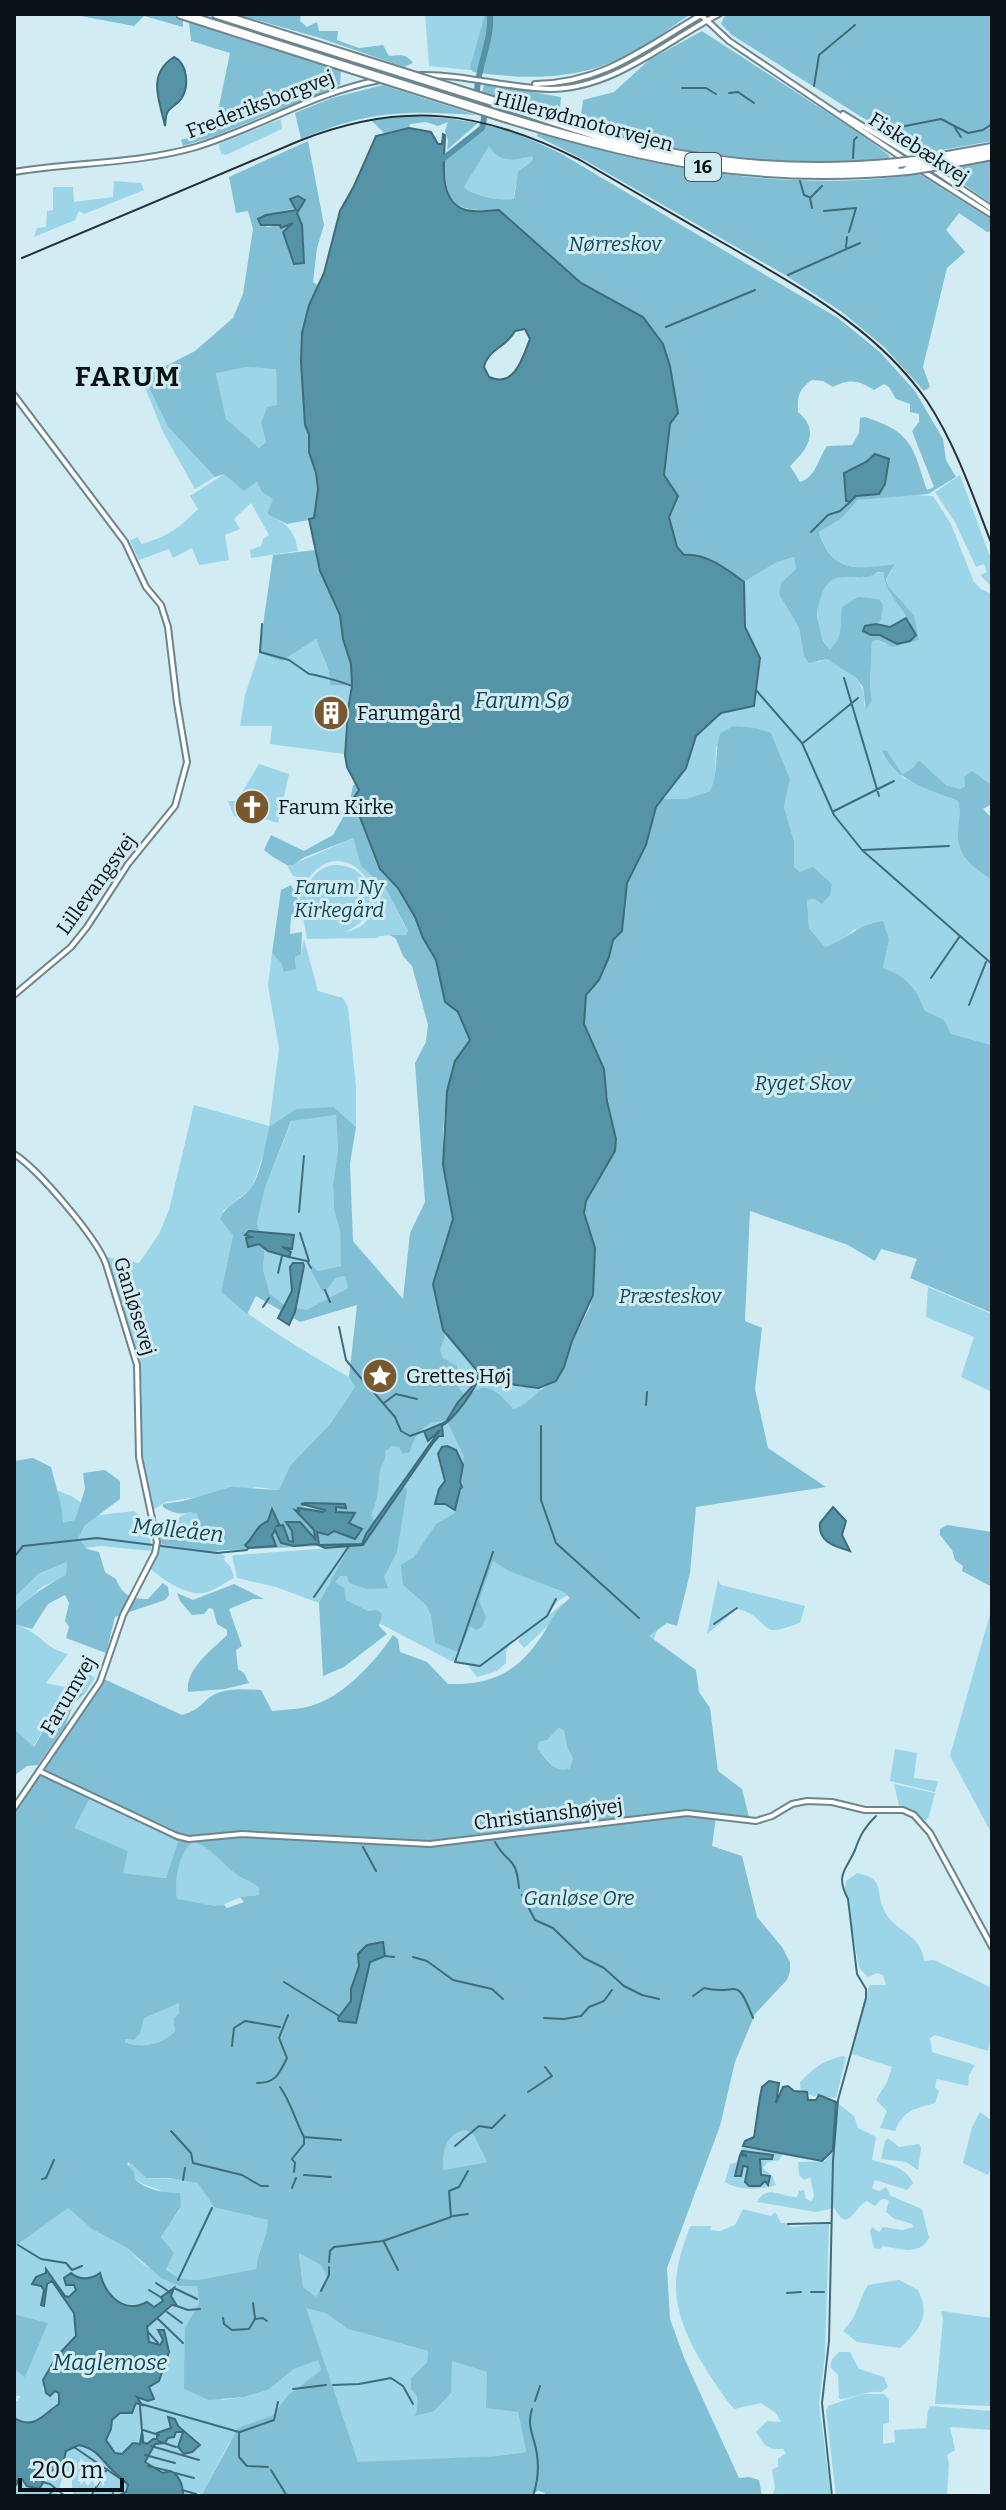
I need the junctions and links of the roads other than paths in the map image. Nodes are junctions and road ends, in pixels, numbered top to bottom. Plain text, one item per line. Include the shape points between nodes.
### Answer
1 (181, 14) edge
2 (217, 14) edge
3 (702, 14) edge
4 (719, 14) edge
5 (706, 21) junction
6 (516, 84) junction
7 (992, 148) edge
8 (992, 155) edge
9 (14, 172) edge
10 (992, 212) edge
11 (14, 395) edge
12 (14, 995) edge
13 (14, 1154) edge
14 (157, 1545) joint
15 (39, 1771) junction
16 (14, 1808) edge
17 (992, 1947) edge

1 - 8 highway, Hillerødmotorvejen / 16, bridge via 648,157 814,175 908,170
2 - 7 highway, Hillerødmotorvejen / 16, bridge via 652,149 724,162 814,168 898,163
3 - 5 street, Fiskebækvej
3 - 6 street, Frederiksborgvej via 599,73 564,82
4 - 5 street, Frederiksborgvej
5 - 6 street, Frederiksborgvej via 601,79 549,89
5 - 10 street, Fiskebækvej via 884,146
6 - 9 street, Frederiksborgvej via 419,75 376,81 178,152
11 - 12 street, Lillevangsvej via 129,547 146,587 161,605 187,762 175,805 71,947
13 - 14 street, Ganløsevej via 102,1252 137,1365 139,1457
14 - 15 street, Farumvej via 123,1615 100,1682
15 - 16 street, Farumvej
15 - 17 street, Christianshøjvej via 189,1839 242,1834 430,1844 687,1813 756,1821 807,1801 903,1810 930,1833

